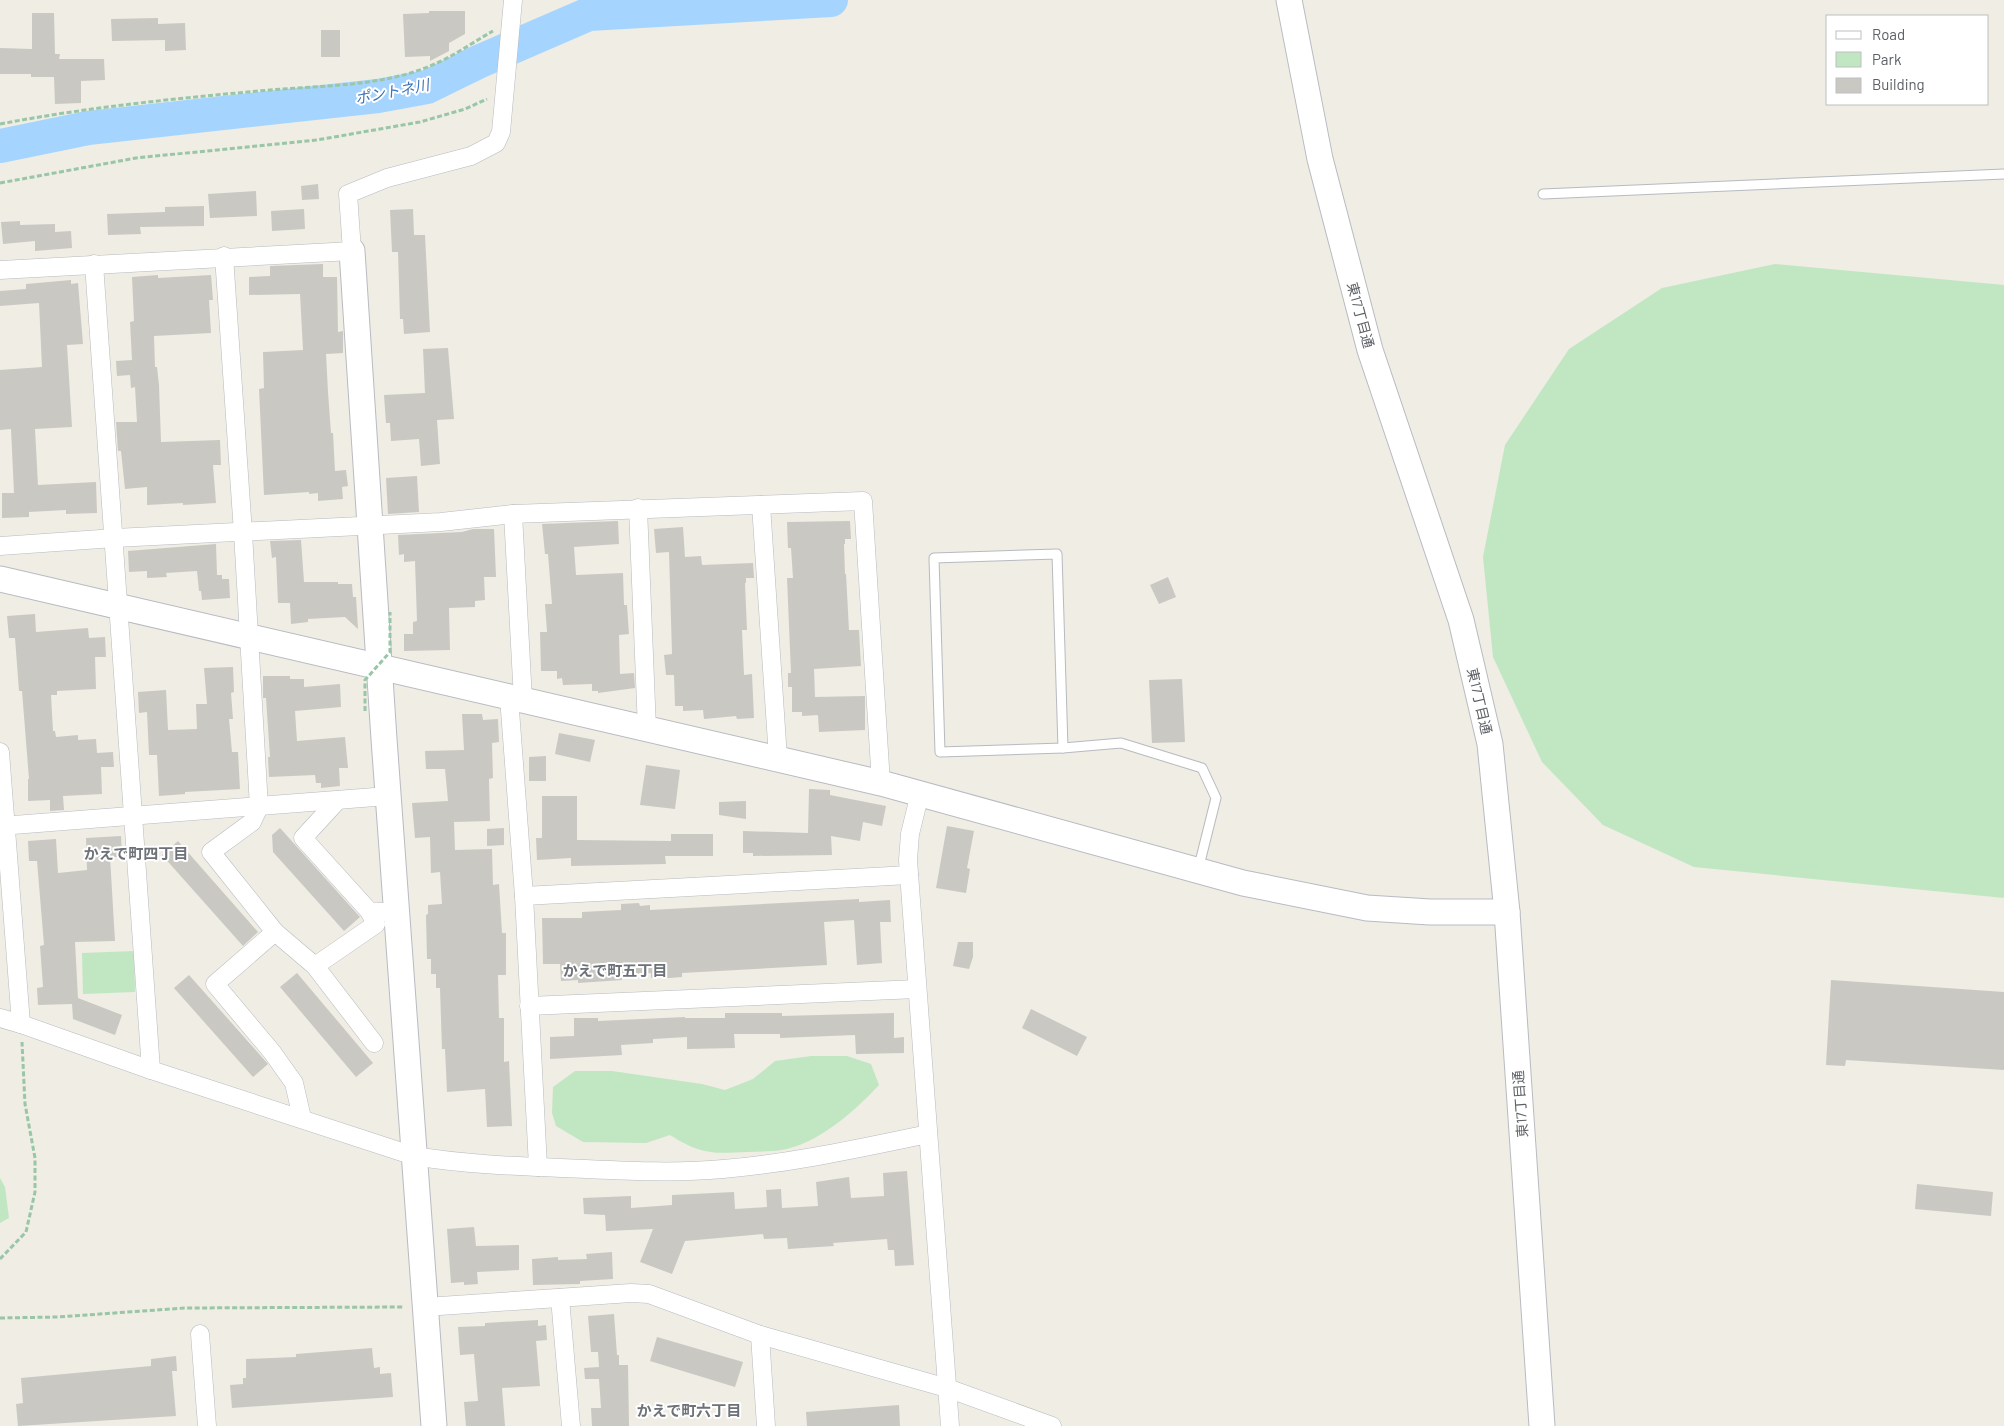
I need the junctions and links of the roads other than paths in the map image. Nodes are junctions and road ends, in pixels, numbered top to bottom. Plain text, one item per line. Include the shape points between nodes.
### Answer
1 (512, 0) edge
2 (1289, 0) edge
3 (2004, 174) edge
4 (1543, 194) dead end
5 (352, 250) junction
6 (224, 256) junction
7 (94, 264) junction
8 (0, 270) edge
9 (761, 505) junction
10 (638, 508) junction
11 (513, 514) junction
12 (370, 526) junction
13 (243, 533) junction
14 (114, 538) junction
15 (0, 546) edge
16 (0, 579) edge
17 (118, 607) junction
18 (249, 637) junction
19 (379, 667) junction
20 (516, 698) junction
21 (648, 729) junction
22 (1063, 748) junction
23 (0, 752) edge
24 (778, 758) junction
25 (882, 782) junction
26 (920, 793) junction
27 (388, 796) junction
28 (338, 800) junction
29 (258, 807) junction
30 (131, 816) junction
31 (3, 825) edge
32 (1198, 871) junction
33 (909, 876) junction
34 (524, 896) junction
35 (370, 911) junction
36 (1507, 912) junction
37 (397, 913) junction
38 (274, 932) junction
39 (315, 966) junction
40 (917, 989) junction
41 (530, 1006) junction
42 (0, 1018) edge
43 (21, 1024) junction
44 (374, 1043) dead end
45 (151, 1070) junction
46 (302, 1118) junction
47 (928, 1134) junction
48 (414, 1156) junction
49 (538, 1167) junction
50 (560, 1298) junction
51 (425, 1307) junction
52 (200, 1334) dead end
53 (760, 1335) junction
54 (947, 1388) junction
55 (207, 1426) edge
56 (434, 1426) edge
57 (571, 1426) edge
58 (766, 1426) edge
59 (950, 1426) edge
60 (1052, 1426) edge
61 (1542, 1426) edge

1 - 5 street via 501,132 496,143 471,156 387,178 348,194
2 - 36 street, 東17丁目通 via 1320,159 1370,350 1461,620 1490,744
3 - 4 lane
5 - 6 street
5 - 12 street
6 - 7 street
6 - 13 street
7 - 8 street
7 - 14 street
9 - 10 street
9 - 24 street
9 - 25 street via 863,501
10 - 11 street
10 - 21 street
11 - 12 street
11 - 20 street
12 - 13 street
12 - 19 street
13 - 14 street
13 - 18 street
14 - 15 street
14 - 17 street
16 - 17 street
17 - 18 street
17 - 30 street
18 - 19 street
18 - 29 street
19 - 20 street
19 - 27 street
20 - 21 street
20 - 34 street
21 - 24 street
22 - 22 lane via 1057,554 934,558 940,752
22 - 32 lane via 1121,743 1202,768 1216,798
23 - 31 street
24 - 25 street
25 - 26 street
26 - 32 street
26 - 33 street via 910,834
27 - 28 street
27 - 37 street
28 - 29 street
28 - 35 street via 303,838
29 - 30 street
29 - 38 street via 252,822 211,852
30 - 31 street
30 - 45 street
31 - 43 street
32 - 36 street via 1367,908
33 - 34 street
33 - 40 street
34 - 41 street
35 - 37 street
35 - 39 street via 376,924
36 - 61 street, 東17丁目通
37 - 48 street
38 - 39 street
38 - 46 street via 215,984 294,1083
39 - 44 street
40 - 41 street
40 - 47 street
41 - 49 street
42 - 43 street
43 - 45 street
45 - 46 street
46 - 48 street
47 - 49 street via 836,1154 722,1169
47 - 54 street
48 - 49 street via 453,1162
48 - 51 street
50 - 51 street
50 - 53 street via 649,1294
50 - 57 street
51 - 56 street
52 - 55 street
53 - 54 street
53 - 58 street
54 - 59 street
54 - 60 street

